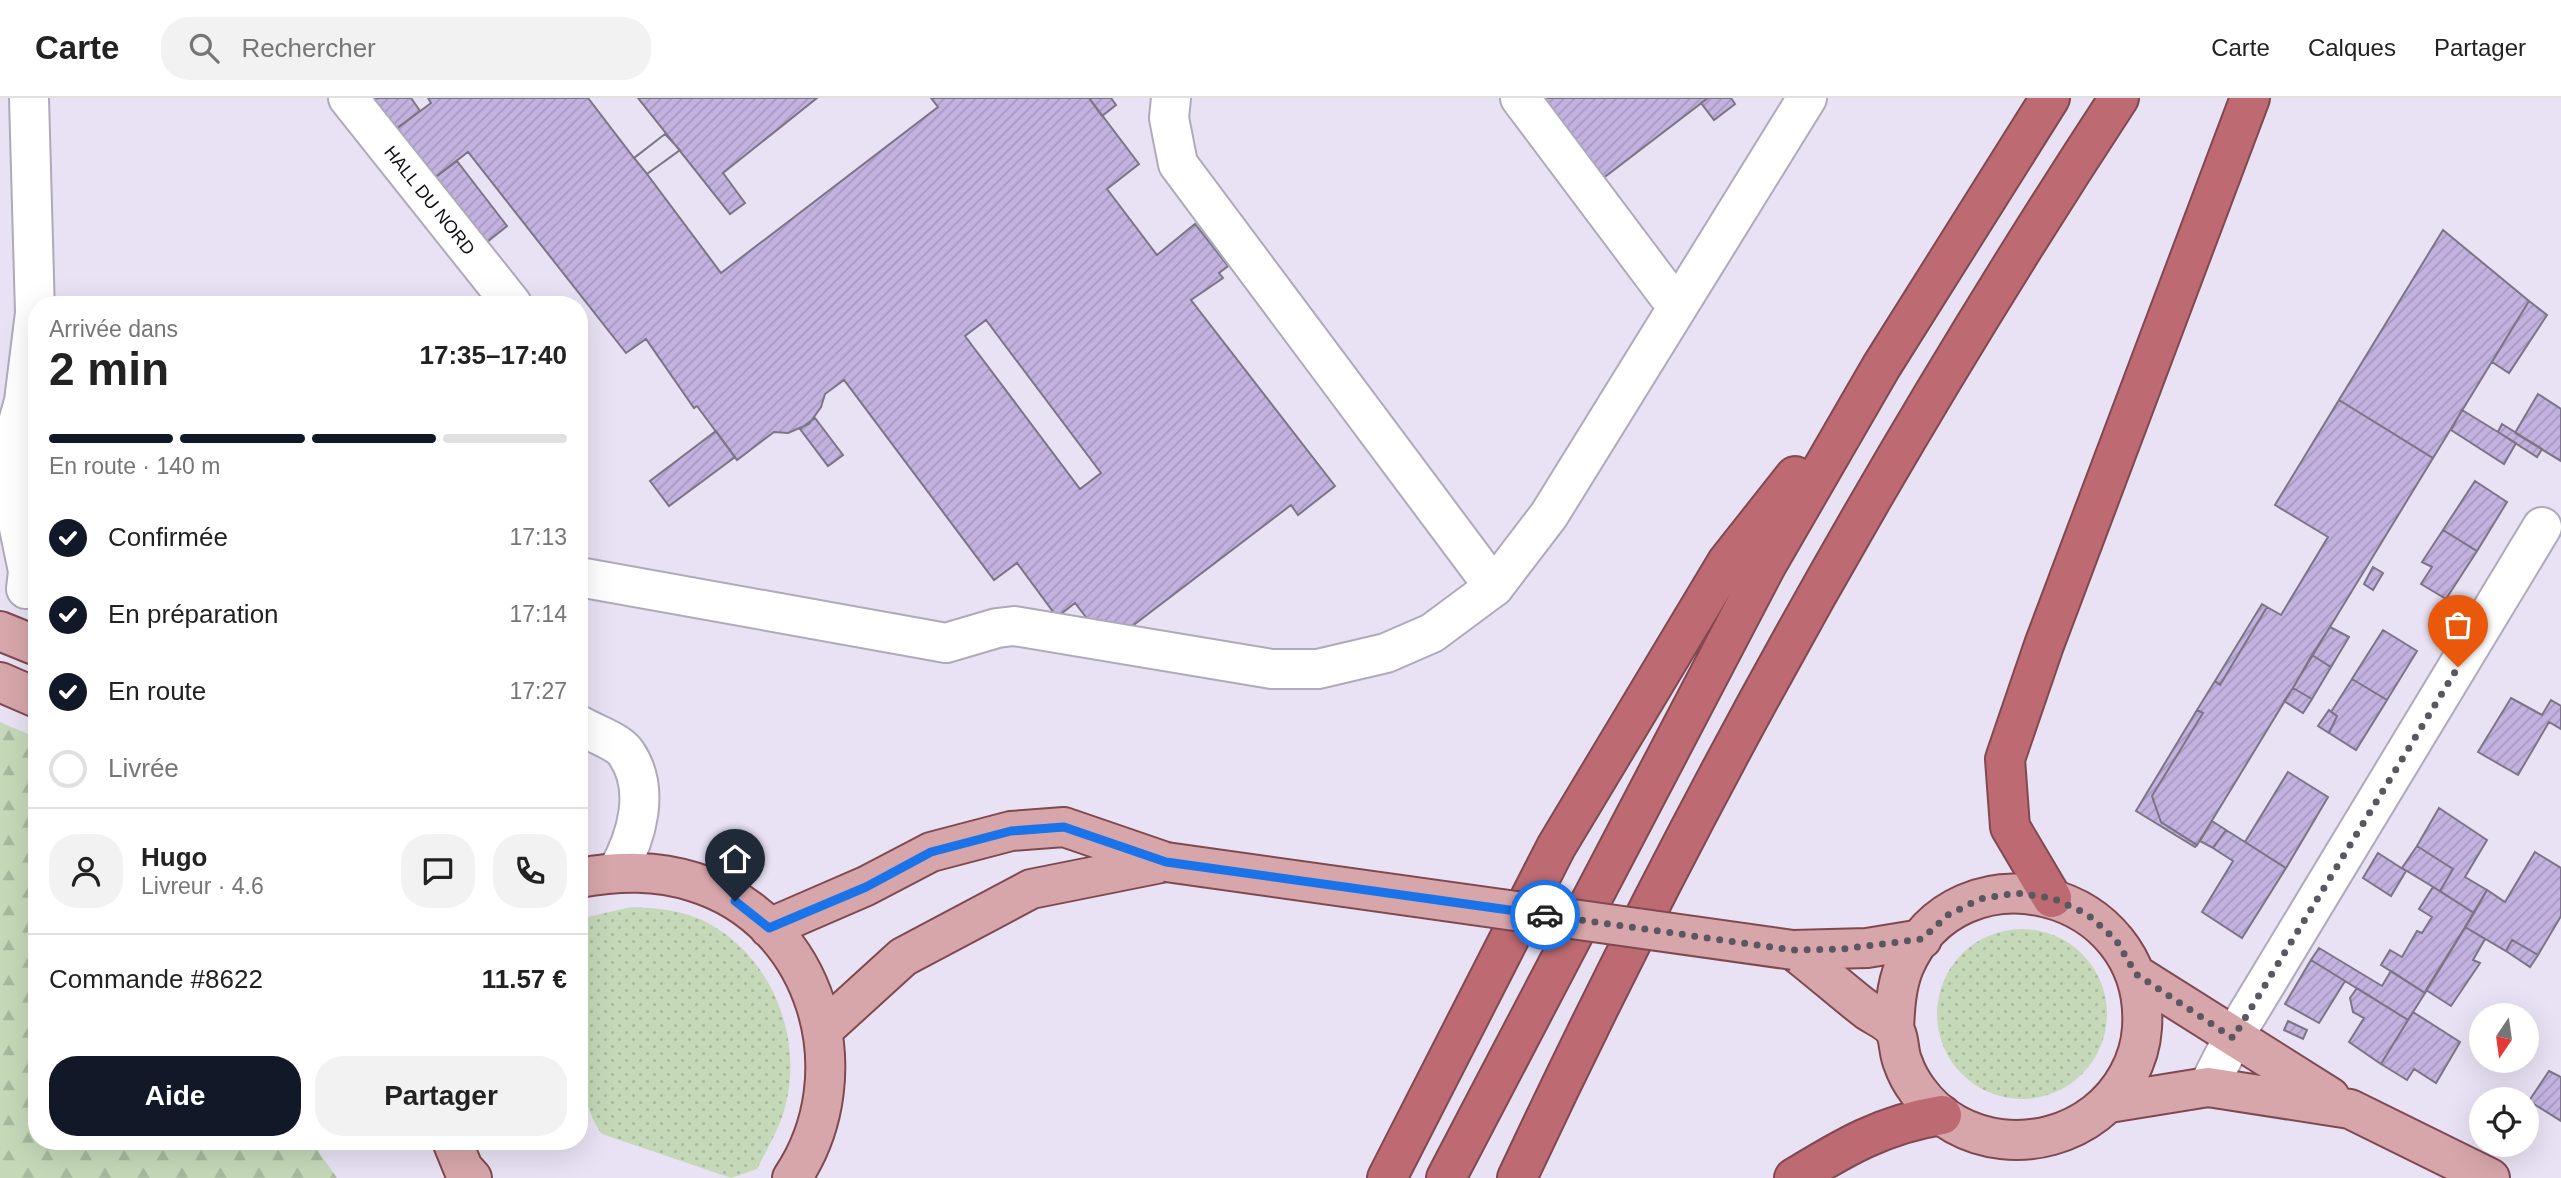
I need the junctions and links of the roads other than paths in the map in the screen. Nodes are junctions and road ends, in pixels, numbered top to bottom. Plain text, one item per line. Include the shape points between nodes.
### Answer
1 (29, 98) edge
2 (348, 98) edge
3 (1171, 98) edge
4 (1520, 98) edge
5 (1807, 98) edge
6 (2050, 98) edge
7 (2119, 98) edge
8 (2250, 98) edge
9 (35, 296) edge
10 (506, 296) edge
11 (1678, 303) junction
12 (28, 355) edge
13 (1881, 367) junction
14 (20, 404) edge
15 (2542, 527) dead end
16 (588, 579) edge
17 (21, 586) edge
18 (1494, 587) junction
19 (0, 631) edge
20 (28, 642) edge
21 (0, 682) edge
22 (28, 694) edge
23 (588, 731) edge
24 (1166, 862) junction
25 (617, 872) junction
26 (588, 877) edge
27 (2052, 898) junction
28 (769, 928) junction
29 (1922, 939) junction
30 (1793, 950) junction
31 (2136, 974) junction
32 (824, 1029) junction
33 (1894, 1029) junction
34 (2233, 1038) junction
35 (2207, 1087) junction
36 (2109, 1103) junction
37 (2350, 1109) junction
38 (1941, 1115) junction
39 (456, 1150) edge
40 (472, 1178) edge
41 (793, 1178) edge
42 (1387, 1178) edge
43 (1446, 1178) edge
44 (1517, 1178) edge
45 (1794, 1178) edge
46 (2490, 1178) edge

1 - 9 street
2 - 10 street, HALL DU NORD
3 - 18 street via 1169,118 1178,164
4 - 11 street via 1618,232
5 - 11 street
6 - 13 highway
7 - 44 highway via 2028,237 1843,548 1686,835
8 - 27 highway via 2005,759 2010,827
11 - 18 street via 1549,515
12 - 14 street
13 - 42 highway via 1727,562 1556,847
13 - 43 highway via 1766,566
14 - 17 street via 9,480 28,571
15 - 34 street
16 - 18 street via 946,643 1014,626 1272,669 1318,669 1386,653 1432,633
19 - 20 main road
21 - 22 main road
23 - 25 street via 626,751 642,791 628,852
24 - 28 main road via 1064,827 1011,831 931,852 866,887
24 - 30 main road, bridge
24 - 32 main road via 1031,889 903,957
25 - 26 main road
25 - 28 main road via 657,873 696,883 735,901
27 - 29 main road via 2016,893 1980,899 1948,915
27 - 31 main road via 2087,914 2116,940
28 - 32 main road via 804,974
29 - 30 main road via 1867,948
29 - 33 main road via 1905,966 1896,997
30 - 33 main road
31 - 34 main road
31 - 36 main road via 2143,1007 2141,1042 2129,1075
32 - 41 main road via 828,1073 822,1116
33 - 38 main road via 1902,1062 1918,1091
34 - 35 street
34 - 37 main road
35 - 36 main road
35 - 37 main road
36 - 38 main road via 2080,1126 2046,1139 2009,1141 1973,1133
37 - 46 main road
38 - 45 highway via 1904,1121 1844,1147
39 - 40 main road

